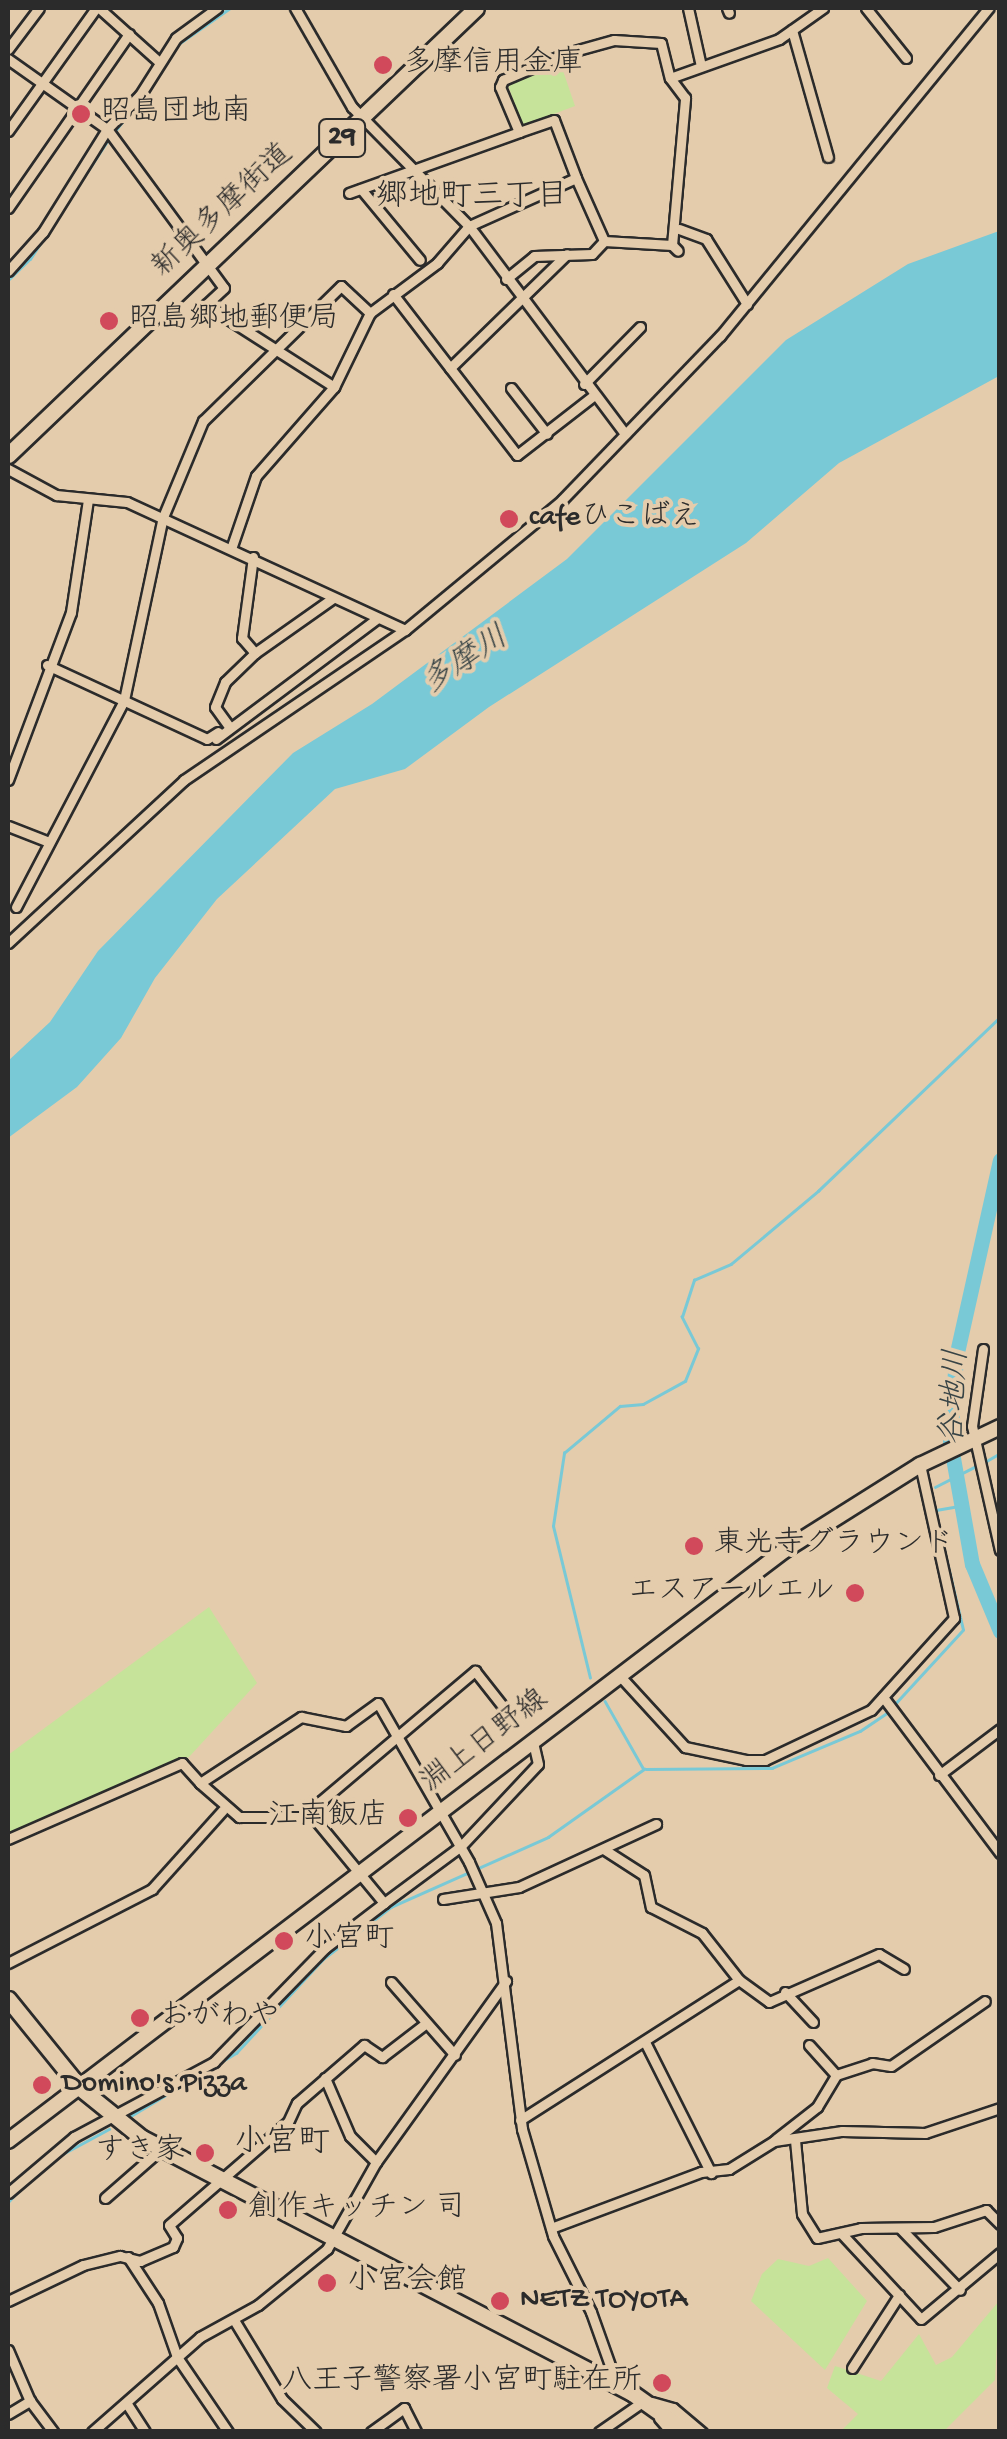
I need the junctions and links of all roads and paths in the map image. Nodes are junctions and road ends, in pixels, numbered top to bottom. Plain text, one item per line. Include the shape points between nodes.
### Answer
1 (39, 8) edge
2 (97, 8) edge
3 (216, 8) edge
4 (295, 8) edge
5 (476, 8) edge
6 (703, 8) edge
7 (823, 8) edge
8 (866, 8) edge
9 (988, 8) edge
10 (688, 10) edge
11 (792, 30) junction
12 (128, 34) junction
13 (8, 50) edge
14 (906, 58) dead end
15 (8, 59) edge
16 (158, 61) junction
17 (701, 66) junction
18 (670, 78) junction
19 (42, 82) junction
20 (76, 104) junction
21 (11, 118) edge
22 (362, 119) junction
23 (8, 132) edge
24 (520, 132) junction
25 (110, 133) junction
26 (828, 156) dead end
27 (418, 168) junction
28 (576, 178) junction
29 (362, 189) junction
30 (349, 193) dead end
31 (8, 208) edge
32 (469, 226) junction
33 (678, 229) junction
34 (604, 241) junction
35 (567, 254) junction
36 (420, 260) dead end
37 (206, 266) junction
38 (8, 271) edge
39 (506, 279) junction
40 (393, 294) junction
41 (523, 302) junction
42 (747, 304) junction
43 (370, 313) junction
44 (640, 327) dead end
45 (275, 347) junction
46 (450, 368) junction
47 (584, 384) junction
48 (334, 386) junction
49 (511, 388) dead end
50 (593, 396) junction
51 (547, 434) junction
52 (625, 434) dead end
53 (8, 455) edge
54 (8, 469) edge
55 (88, 499) junction
56 (163, 517) junction
57 (232, 546) junction
58 (253, 557) junction
59 (333, 598) junction
60 (378, 618) junction
61 (405, 630) junction
62 (255, 653) junction
63 (47, 665) junction
64 (124, 700) junction
65 (228, 725) junction
66 (8, 780) edge
67 (8, 826) edge
68 (49, 842) junction
69 (16, 907) dead end
70 (8, 943) edge
71 (983, 1349) dead end
72 (1000, 1427) edge
73 (972, 1440) junction
74 (920, 1465) junction
75 (1000, 1550) edge
76 (619, 1675) junction
77 (501, 1704) dead end
78 (888, 1705) junction
79 (1000, 1730) edge
80 (398, 1737) junction
81 (533, 1742) junction
82 (939, 1775) junction
83 (200, 1783) junction
84 (224, 1810) junction
85 (441, 1812) junction
86 (313, 1817) junction
87 (656, 1824) dead end
88 (8, 1839) edge
89 (460, 1846) junction
90 (606, 1850) junction
91 (1000, 1854) edge
92 (360, 1873) junction
93 (483, 1896) junction
94 (444, 1899) dead end
95 (384, 1903) junction
96 (8, 1963) edge
97 (904, 1969) dead end
98 (506, 1980) junction
99 (739, 1980) junction
100 (391, 1982) dead end
101 (785, 1992) junction
102 (8, 1999) edge
103 (985, 2001) dead end
104 (813, 2022) dead end
105 (424, 2024) junction
106 (645, 2042) junction
107 (809, 2044) dead end
108 (455, 2055) junction
109 (836, 2074) junction
110 (325, 2078) junction
111 (80, 2088) junction
112 (997, 2108) edge
113 (110, 2116) junction
114 (520, 2120) junction
115 (1000, 2121) edge
116 (8, 2140) edge
117 (795, 2140) junction
118 (774, 2141) junction
119 (161, 2149) junction
120 (376, 2162) junction
121 (712, 2173) junction
122 (221, 2181) junction
123 (8, 2194) edge
124 (104, 2198) dead end
125 (1000, 2224) edge
126 (551, 2228) junction
127 (900, 2228) junction
128 (841, 2234) junction
129 (332, 2239) junction
130 (1000, 2253) edge
131 (128, 2258) junction
132 (960, 2290) junction
133 (899, 2295) junction
134 (8, 2301) edge
135 (234, 2320) junction
136 (8, 2350) edge
137 (176, 2358) junction
138 (852, 2368) dead end
139 (617, 2385) junction
140 (645, 2400) junction
141 (30, 2401) junction
142 (127, 2404) junction
143 (8, 2414) edge
144 (53, 2432) edge
145 (92, 2432) edge
146 (146, 2432) edge
147 (228, 2432) edge
148 (316, 2432) edge
149 (371, 2432) edge
150 (416, 2432) edge
151 (598, 2432) edge
152 (670, 2432) edge
153 (687, 2432) edge
154 (702, 2432) edge

1 - 13 street
2 - 12 street
2 - 19 street
3 - 16 street
4 - 22 street
5 - 22 main road, 新奥多摩街道 / 29
6 - 10 street
7 - 11 street
8 - 14 street
9 - 42 street
10 - 17 street
11 - 17 street
11 - 26 street
12 - 16 street
12 - 20 street
15 - 19 street
16 - 25 street
17 - 18 street
18 - 24 street via 661,43 614,40 566,53 503,80 500,87
18 - 33 street via 685,98
19 - 20 street
19 - 21 street
20 - 25 street
20 - 31 street
21 - 23 street
22 - 27 street
22 - 37 main road, 新奥多摩街道 / 29
24 - 27 street
24 - 28 street via 554,120
25 - 37 street
25 - 38 street
27 - 29 street
27 - 32 street
28 - 32 street
28 - 34 street
29 - 30 street
29 - 36 street
32 - 39 street
32 - 40 street via 438,263
33 - 34 street via 676,248
33 - 42 street via 706,239
34 - 35 street via 592,254
35 - 39 street via 534,256
35 - 41 street
37 - 45 street via 224,288 206,305
37 - 53 main road, 新奥多摩街道 / 29
39 - 41 street
40 - 43 street
40 - 46 street
41 - 46 street
41 - 47 street
42 - 61 street via 628,437 494,560
43 - 45 street via 341,286
43 - 48 street
44 - 47 street
45 - 48 street
45 - 56 street via 203,421
46 - 51 street via 516,455
47 - 50 street
48 - 57 street via 256,476
49 - 51 street
50 - 51 street
50 - 52 street
54 - 55 street via 56,495
55 - 56 street via 113,498
55 - 63 street via 71,612
56 - 57 street
56 - 64 street
57 - 58 street
58 - 59 street
58 - 62 street via 242,638
59 - 60 street
59 - 62 street
60 - 61 street
60 - 65 street
61 - 70 street via 184,780
62 - 65 street via 224,682 215,707
63 - 64 street
63 - 66 street
64 - 65 street via 207,739
64 - 68 street
67 - 68 street
68 - 69 street
71 - 73 street
72 - 73 main road
73 - 74 main road, 淵上日野線
73 - 75 street
74 - 76 main road, 淵上日野線 via 785,1550
74 - 78 street via 954,1618
76 - 78 street via 685,1747 746,1760 766,1760
76 - 81 main road, 淵上日野線
77 - 80 street via 475,1671
78 - 82 street
79 - 82 street
80 - 83 street via 378,1703 346,1726 301,1717
80 - 85 street
80 - 86 street via 322,1801
81 - 85 main road, 淵上日野線
81 - 89 street via 538,1764
82 - 91 street
83 - 84 street
83 - 88 street via 182,1763
84 - 86 street via 263,1820
84 - 96 street via 152,1890 77,1934
85 - 89 street
85 - 92 main road, 淵上日野線
86 - 92 street
87 - 90 street
89 - 93 street
89 - 95 street
90 - 93 street
90 - 99 street via 644,1875 651,1907 702,1933
92 - 95 street
92 - 111 main road, 淵上日野線
93 - 94 street
93 - 98 street
95 - 113 street via 326,1948 214,2062
97 - 101 street via 879,1954
98 - 108 street
98 - 114 street
99 - 101 street via 769,2002
99 - 106 street
100 - 105 street
101 - 104 street
102 - 111 main road
103 - 109 street via 890,2066
105 - 108 street
105 - 110 street via 382,2057 364,2044
106 - 114 street via 580,2076
106 - 121 street
107 - 109 street
108 - 120 street
109 - 118 street via 817,2107
110 - 120 street via 350,2136
110 - 122 street
111 - 113 main road
111 - 116 main road, 淵上日野線
112 - 115 street
112 - 117 street via 925,2133 842,2131
113 - 119 main road
113 - 123 street via 50,2153
114 - 126 street
117 - 118 street
117 - 128 street via 805,2227 817,2238
118 - 121 street
119 - 122 main road
119 - 124 street
120 - 129 street
121 - 126 street
122 - 129 main road
122 - 131 street via 169,2225 177,2238 173,2247 140,2261
125 - 127 street via 986,2210 934,2227
126 - 139 street
127 - 128 street
127 - 132 street
128 - 133 street
129 - 135 street via 300,2272
129 - 139 main road
130 - 132 street
131 - 134 street via 83,2266
131 - 137 street via 158,2303
132 - 133 street via 921,2319
133 - 138 street
135 - 137 street
135 - 148 street via 282,2398
136 - 141 street
137 - 142 street
137 - 147 street
139 - 140 main road
140 - 151 street
140 - 152 street
140 - 153 main road
140 - 154 street via 673,2408
141 - 143 street
141 - 144 street
142 - 145 street
142 - 146 street
149 - 150 street via 404,2408

